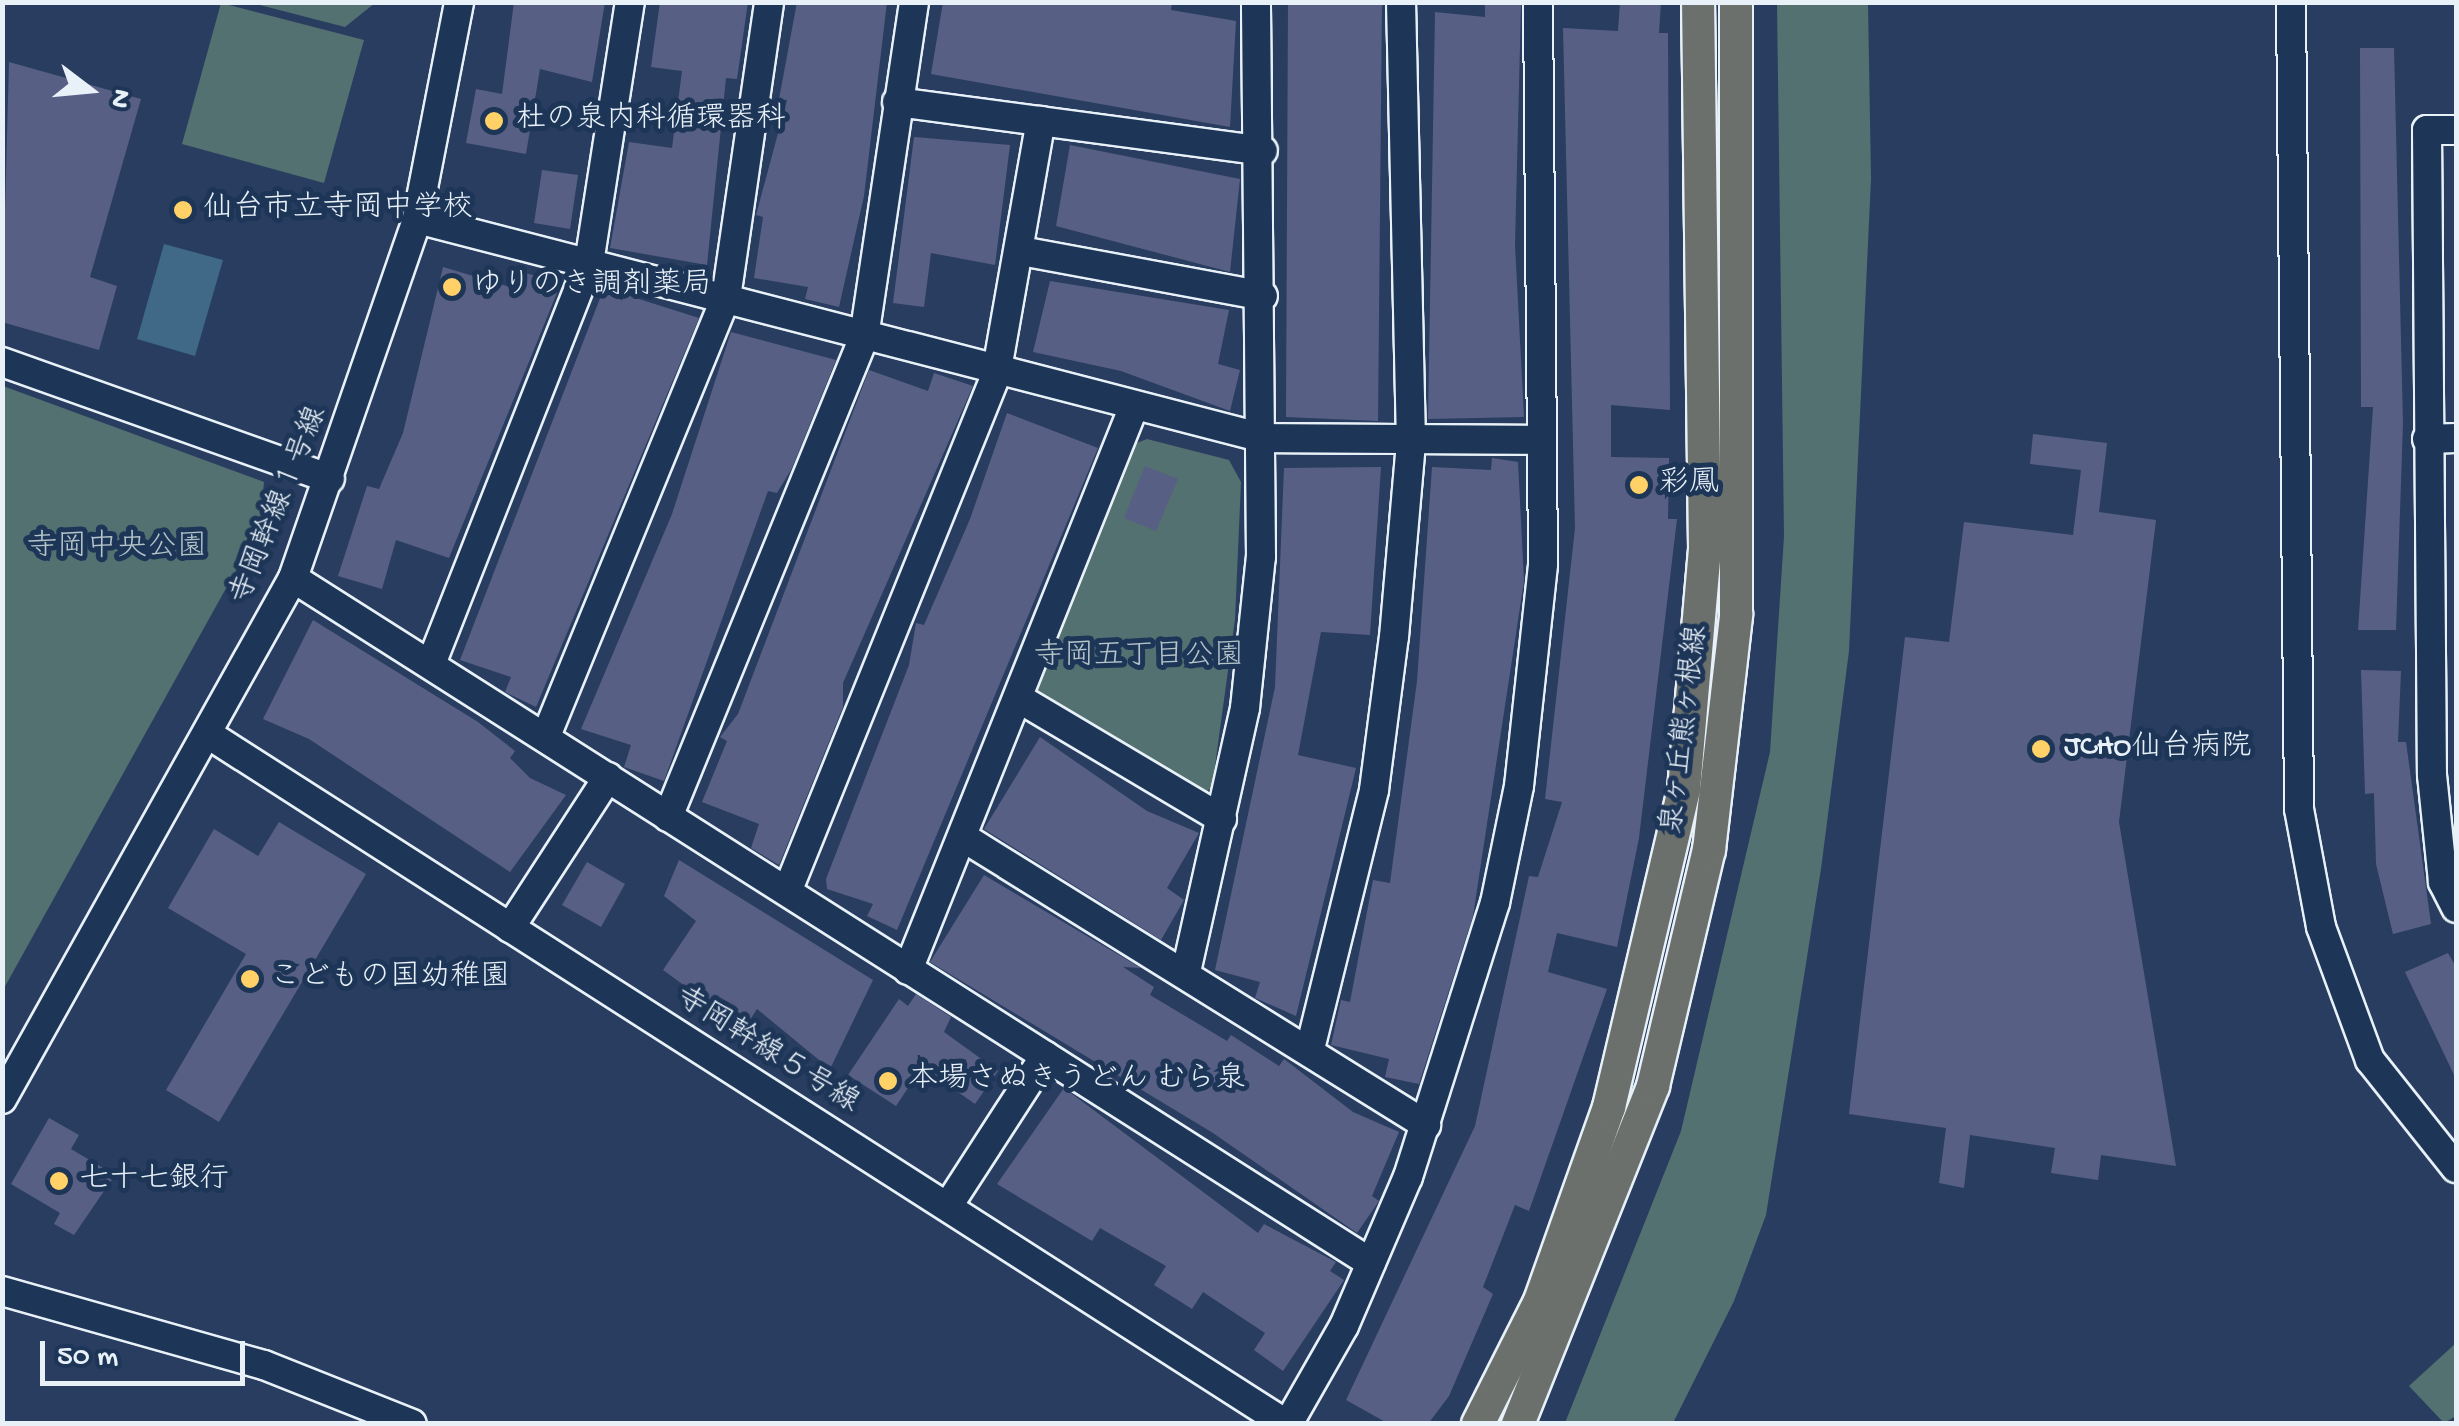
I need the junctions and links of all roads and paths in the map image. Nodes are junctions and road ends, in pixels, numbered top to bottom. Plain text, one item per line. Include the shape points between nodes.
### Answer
1 (459, 2) edge
2 (630, 2) edge
3 (769, 2) edge
4 (914, 2) edge
5 (1256, 2) edge
6 (1401, 2) edge
7 (1538, 2) edge
8 (1698, 2) edge
9 (1736, 2) edge
10 (2291, 2) edge
11 (897, 102) junction
12 (1040, 121) junction
13 (2456, 130) edge
14 (1263, 150) junction
15 (417, 219) junction
16 (1021, 251) junction
17 (589, 263) junction
18 (1263, 296) junction
19 (726, 298) junction
20 (864, 337) junction
21 (2, 362) edge
22 (996, 375) junction
23 (1132, 410) junction
24 (1263, 438) junction
25 (2456, 438) edge
26 (2427, 439) junction
27 (1542, 440) junction
28 (1410, 442) junction
29 (330, 479) junction
30 (293, 578) junction
31 (431, 664) junction
32 (1020, 699) junction
33 (211, 736) junction
34 (546, 736) junction
35 (2444, 774) edge
36 (608, 777) junction
37 (668, 817) junction
38 (1222, 819) junction
39 (966, 839) junction
40 (789, 887) junction
41 (2456, 908) edge
42 (510, 928) junction
43 (908, 970) junction
44 (1186, 972) junction
45 (1310, 1049) junction
46 (1045, 1056) junction
47 (2, 1099) edge
48 (1426, 1125) junction
49 (2456, 1168) edge
50 (948, 1206) junction
51 (1371, 1263) junction
52 (2, 1291) edge
53 (412, 1424) edge
54 (1287, 1424) edge
55 (1478, 1424) edge
56 (1518, 1424) edge

1 - 15 street, 寺岡幹線１号線
2 - 17 street
3 - 19 street
4 - 11 street
5 - 14 street
6 - 28 street
7 - 27 street
8 - 55 main road, 泉ヶ丘熊ヶ根線 via 1706,508 1684,789 1635,1026 1604,1124 1540,1300
9 - 56 main road, 泉ヶ丘熊ヶ根線 via 1736,615 1709,850 1653,1086
10 - 49 street via 2300,809 2321,927 2370,1060
11 - 12 street
11 - 20 street
12 - 14 street
12 - 16 street
13 - 26 street via 2426,130
14 - 18 street
15 - 17 street
15 - 29 street, 寺岡幹線１号線
16 - 18 street
16 - 22 street
17 - 19 street
17 - 31 street
18 - 24 street
19 - 20 street
19 - 34 street
20 - 22 street
20 - 37 street
21 - 29 street
22 - 23 street
22 - 40 street
23 - 24 street
23 - 32 street
24 - 28 street
24 - 38 street via 1245,708
25 - 26 street
26 - 35 street
27 - 28 street
27 - 48 street via 1537,672 1518,786 1495,903
28 - 45 street via 1374,790
29 - 30 street, 寺岡幹線１号線
30 - 31 street
30 - 33 street, 寺岡幹線１号線
31 - 34 street
32 - 38 street
32 - 39 street
33 - 42 street, 寺岡幹線５号線
33 - 47 street, 寺岡幹線１号線
34 - 36 street
35 - 41 street via 2443,882
36 - 37 street
36 - 42 street
37 - 40 street
38 - 44 street
39 - 43 street
39 - 44 street
40 - 43 street
42 - 50 street, 寺岡幹線５号線
43 - 46 street
44 - 45 street
45 - 48 street
46 - 50 street
46 - 51 street
48 - 51 street
50 - 54 street, 寺岡幹線５号線
51 - 54 street
52 - 53 street via 264,1366

